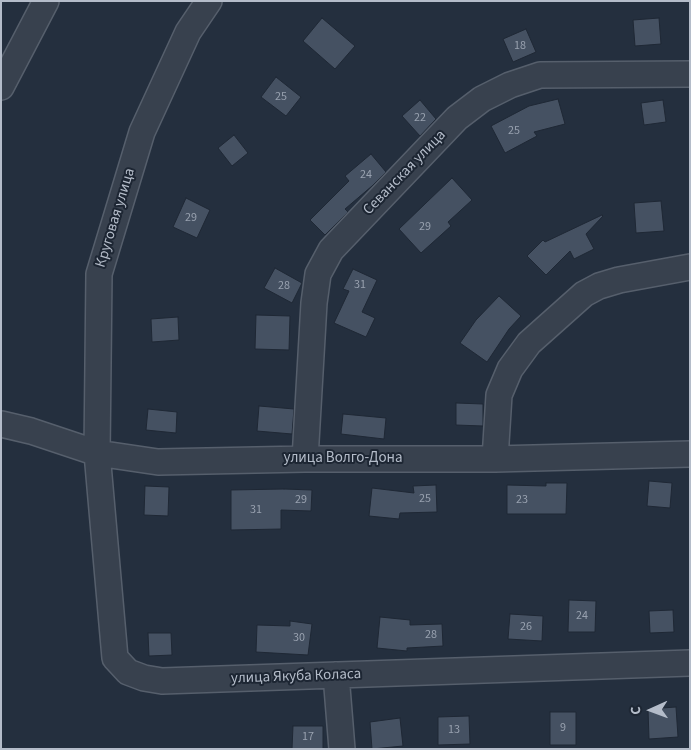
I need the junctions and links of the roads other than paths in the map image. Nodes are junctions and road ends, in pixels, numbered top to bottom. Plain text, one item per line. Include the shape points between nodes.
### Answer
1 (46, 1) edge
2 (210, 1) edge
3 (690, 74) edge
4 (1, 87) edge
5 (690, 267) edge
6 (1, 424) edge
7 (97, 453) junction
8 (690, 454) edge
9 (305, 459) junction
10 (495, 459) junction
11 (690, 663) edge
12 (336, 675) junction
13 (342, 749) edge

1 - 4 street
2 - 7 street, Круговая улица via 188,32 142,132 99,274
3 - 9 street, Севанская улица via 540,75 510,84 457,118 331,250 318,274
5 - 10 street via 599,286 584,294 529,343 510,369 500,395
6 - 7 street, улица Волго-Дона
7 - 9 street, улица Волго-Дона via 158,462
7 - 12 street, улица Якуба Коласа via 115,658 128,672 162,681
8 - 10 street, улица Волго-Дона
9 - 10 street, улица Волго-Дона
11 - 12 street, улица Якуба Коласа
12 - 13 street

